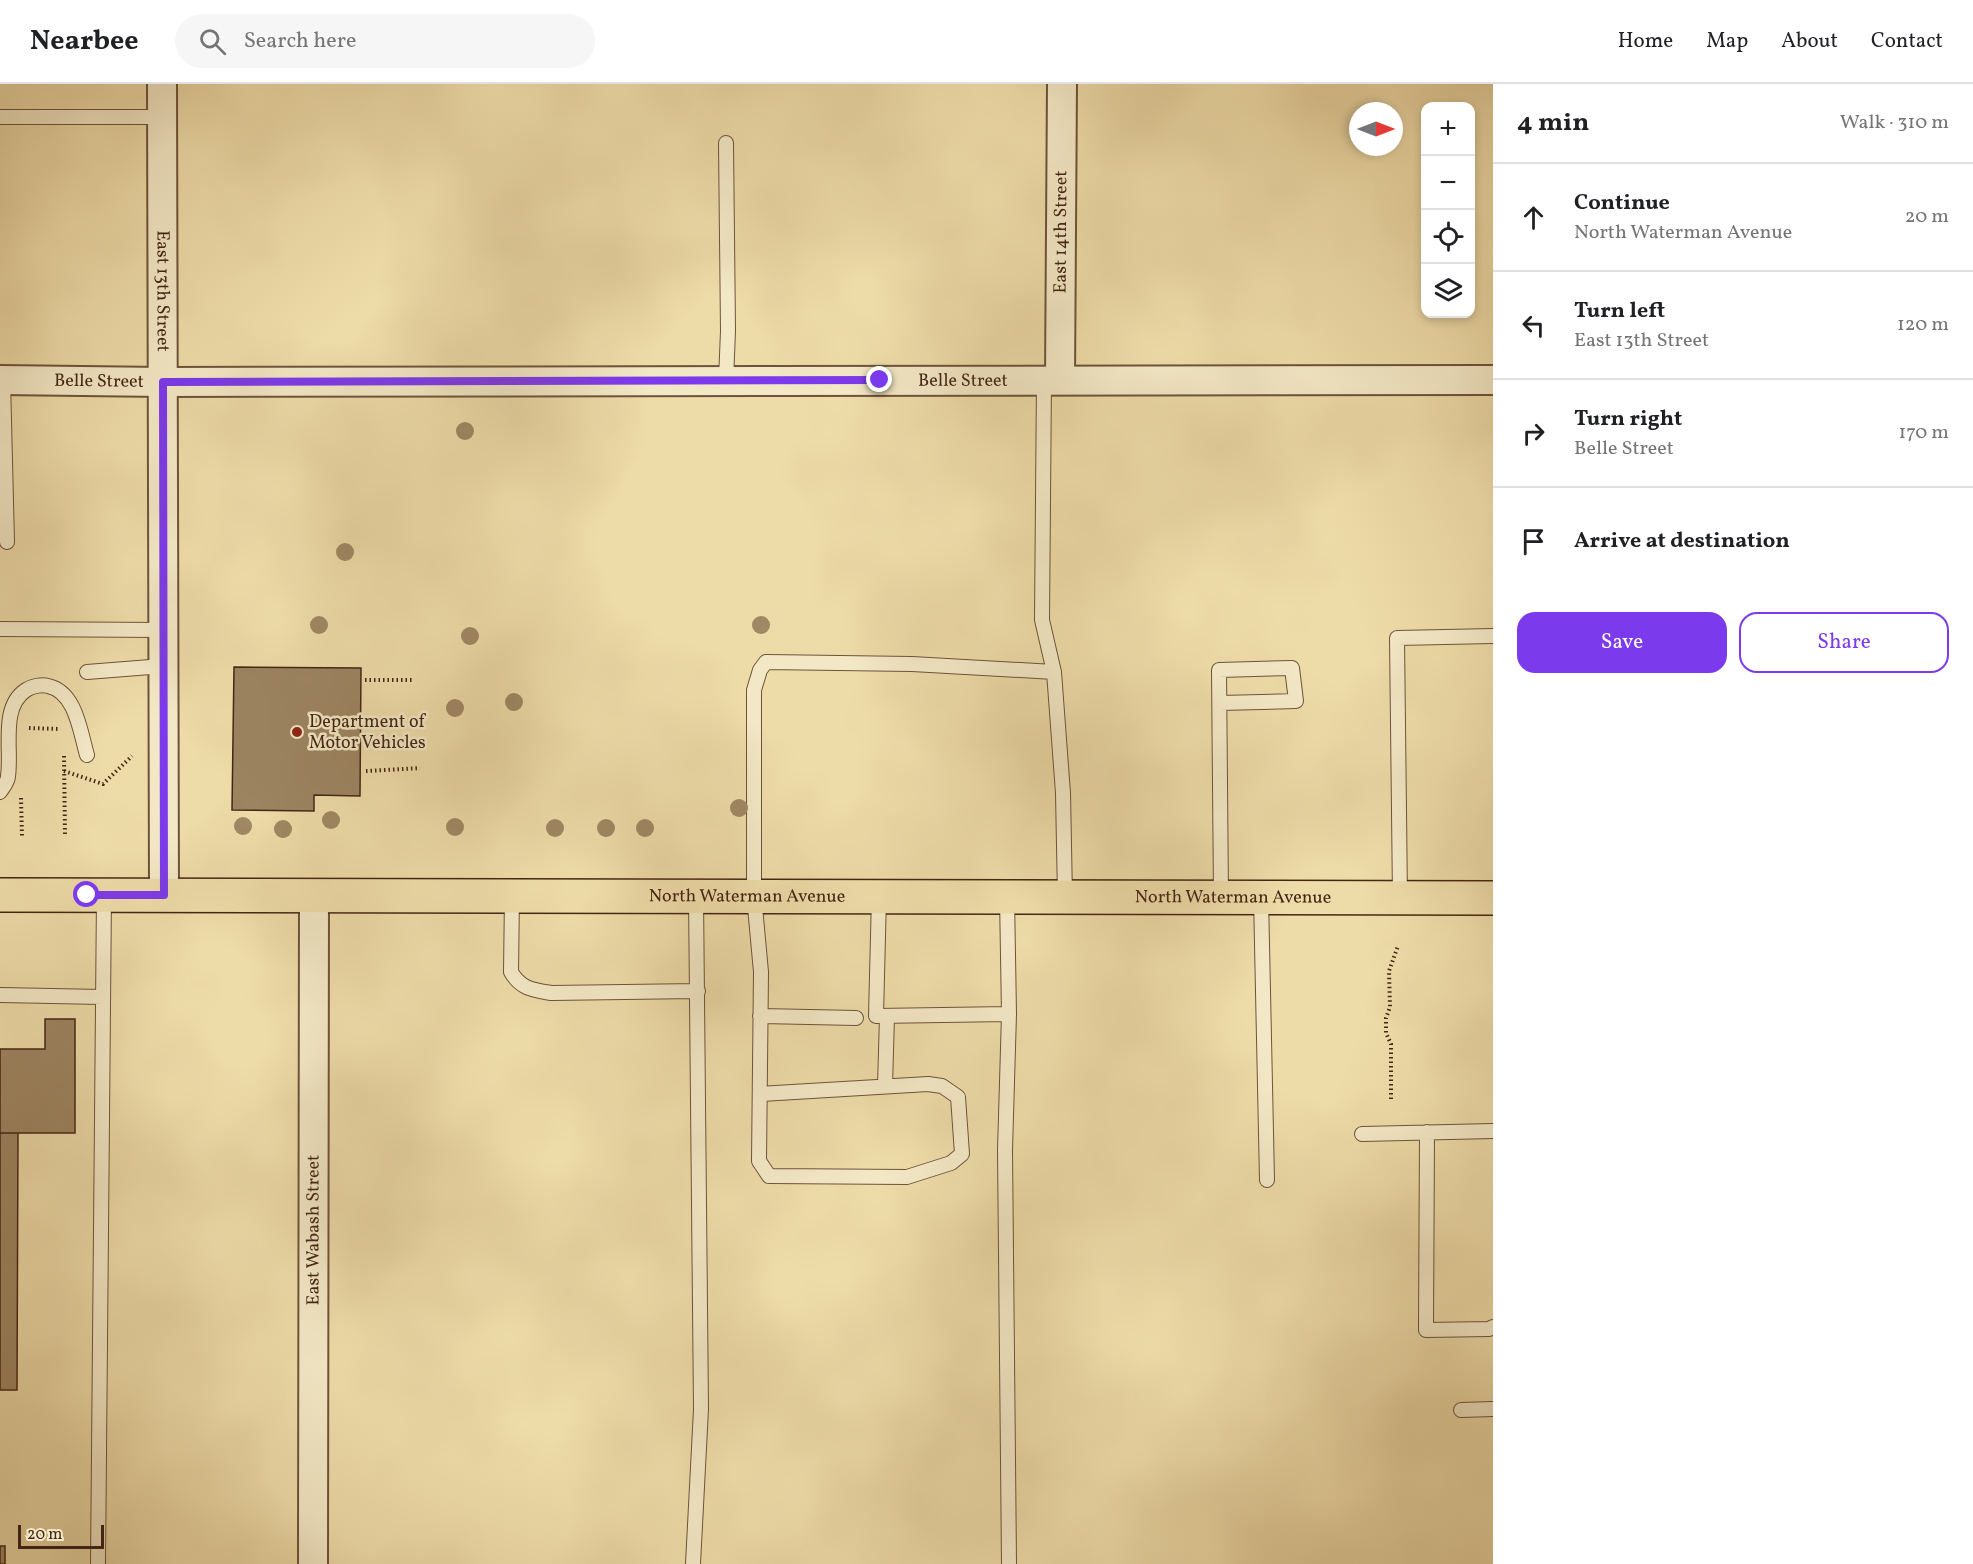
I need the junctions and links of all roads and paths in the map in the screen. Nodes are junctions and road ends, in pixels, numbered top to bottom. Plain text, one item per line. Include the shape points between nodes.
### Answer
1 (162, 84) edge
2 (1062, 84) edge
3 (0, 117) edge
4 (162, 117) junction
5 (726, 143) dead end
6 (2, 380) edge
7 (726, 380) junction
8 (1052, 380) junction
9 (1493, 380) edge
10 (163, 382) junction
11 (7, 542) dead end
12 (0, 629) edge
13 (163, 630) junction
14 (1493, 636) edge
15 (163, 666) junction
16 (87, 672) dead end
17 (1054, 672) junction
18 (365, 680) dead end
19 (414, 680) dead end
20 (1220, 703) junction
21 (20, 728) dead end
22 (64, 729) dead end
23 (64, 750) dead end
24 (87, 755) dead end
25 (420, 768) dead end
26 (366, 771) dead end
27 (0, 792) edge
28 (21, 796) dead end
29 (22, 837) dead end
30 (65, 837) dead end
31 (0, 895) edge
32 (104, 895) junction
33 (164, 895) junction
34 (314, 895) junction
35 (512, 896) junction
36 (696, 896) junction
37 (754, 896) junction
38 (879, 896) junction
39 (1007, 897) junction
40 (1065, 897) junction
41 (1221, 897) junction
42 (1261, 897) junction
43 (1400, 898) junction
44 (1493, 898) edge
45 (1398, 946) dead end
46 (698, 992) junction
47 (0, 996) edge
48 (103, 997) junction
49 (1009, 1014) junction
50 (760, 1016) junction
51 (886, 1016) junction
52 (856, 1018) dead end
53 (885, 1086) junction
54 (760, 1094) junction
55 (1390, 1099) dead end
56 (1493, 1131) edge
57 (1427, 1132) junction
58 (1362, 1134) dead end
59 (1267, 1180) dead end
60 (1493, 1327) edge
61 (1493, 1409) edge
62 (1461, 1410) dead end
63 (98, 1564) edge
64 (313, 1564) edge
65 (693, 1564) edge
66 (1009, 1564) edge

1 - 4 street, East 13th Street
2 - 8 street, East 14th Street
3 - 4 lane
4 - 10 street, East 13th Street
5 - 7 lane
6 - 10 street, Belle Street
6 - 11 lane
7 - 8 street, Belle Street
7 - 10 street, Belle Street
8 - 9 street, Belle Street
8 - 17 lane via 1042,620
10 - 13 street, East 13th Street
12 - 13 lane
13 - 15 street, East 13th Street
14 - 43 lane via 1397,638
15 - 16 lane
15 - 33 street, East 13th Street
17 - 37 lane via 912,664 766,662 754,690
17 - 40 lane via 1063,793
18 - 19 path
20 - 20 lane via 1219,670 1292,668 1296,701
20 - 41 lane
21 - 22 path
23 - 30 path
24 - 27 lane via 75,711 61,690 46,685 30,687 16,696 11,713 9,778
25 - 26 path
28 - 29 path
31 - 32 main road, North Waterman Avenue
32 - 33 main road, North Waterman Avenue
32 - 48 lane
33 - 34 main road, North Waterman Avenue
34 - 35 main road, North Waterman Avenue
34 - 64 street, East Wabash Street
35 - 36 main road, North Waterman Avenue
35 - 46 lane via 511,972 517,983 552,993
36 - 37 main road, North Waterman Avenue
36 - 46 lane
37 - 38 main road, North Waterman Avenue
37 - 50 lane via 761,972
38 - 39 main road, North Waterman Avenue
38 - 51 lane via 876,1016
39 - 40 main road, North Waterman Avenue
39 - 49 lane
40 - 41 main road, North Waterman Avenue
41 - 42 main road, North Waterman Avenue
42 - 43 main road, North Waterman Avenue
42 - 59 lane
43 - 44 main road, North Waterman Avenue
45 - 55 path via 1389,971 1390,1007 1386,1018 1391,1044
46 - 65 lane via 701,1409
47 - 48 lane
48 - 63 lane
49 - 51 lane
49 - 66 lane via 1005,1150
50 - 52 lane
50 - 54 lane
51 - 53 lane
53 - 54 lane
53 - 54 lane via 942,1086 958,1097 962,1154 951,1163 908,1177 769,1176 759,1161
56 - 57 lane
57 - 58 lane
57 - 60 lane via 1426,1330
61 - 62 lane

